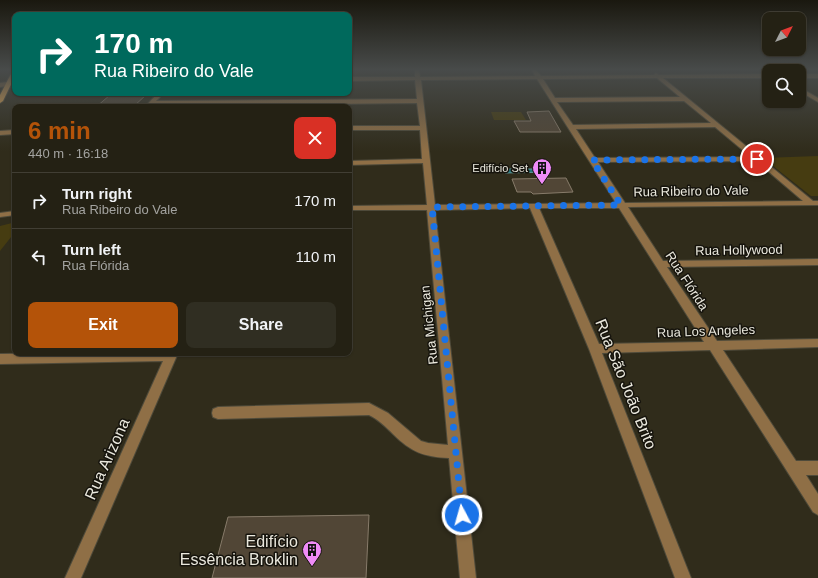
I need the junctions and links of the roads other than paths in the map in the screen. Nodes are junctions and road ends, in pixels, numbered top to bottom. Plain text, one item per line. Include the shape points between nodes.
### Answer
1 (420, 97) edge
2 (551, 97) edge
3 (682, 97) edge
4 (684, 99) junction
5 (553, 100) junction
6 (420, 101) junction
7 (285, 104) edge
8 (717, 125) junction
9 (570, 126) junction
10 (352, 128) edge
11 (423, 128) junction
12 (12, 132) edge
13 (0, 133) edge
14 (757, 159) junction
15 (592, 160) junction
16 (352, 162) edge
17 (427, 162) junction
18 (814, 203) edge
19 (533, 205) junction
20 (621, 205) junction
21 (432, 207) junction
22 (352, 208) edge
23 (818, 209) edge
24 (12, 213) edge
25 (0, 215) edge
26 (818, 262) edge
27 (660, 264) junction
28 (818, 343) edge
29 (713, 345) junction
30 (595, 349) junction
31 (128, 356) edge
32 (171, 356) edge
33 (0, 359) edge
34 (218, 413) dead end
35 (456, 452) junction
36 (792, 468) junction
37 (818, 468) edge
38 (818, 508) edge
39 (73, 578) edge
40 (468, 578) edge
41 (683, 578) edge

1 - 6 street, Rua Michigan
2 - 5 street, Rua Flórida
3 - 4 street
4 - 5 street
4 - 8 street
5 - 9 street, Rua Flórida
6 - 7 street
6 - 11 street, Rua Michigan
8 - 9 street
8 - 14 street
9 - 15 street, Rua Flórida
10 - 11 street
11 - 17 street, Rua Michigan
12 - 13 street
14 - 15 street
14 - 18 street
15 - 20 street, Rua Flórida
16 - 17 street
17 - 21 street, Rua Michigan
18 - 20 street, Rua Ribeiro do Vale
18 - 23 street
19 - 20 street, Rua Ribeiro do Vale
19 - 21 street, Rua Ribeiro do Vale
19 - 30 street, Rua São João Brito
20 - 27 street, Rua Flórida
21 - 22 street, Rua Ribeiro do Vale
21 - 35 street, Rua Michigan
24 - 25 street
26 - 27 street, Rua Hollywood
27 - 29 street, Rua Flórida
28 - 29 street, Rua Los Angeles
29 - 30 street, Rua Los Angeles
29 - 36 street, Rua Flórida
30 - 41 street, Rua São João Brito
31 - 33 street
32 - 39 street, Rua Arizona
34 - 35 street via 369,409 380,412 415,444 425,449
35 - 40 street, Rua Michigan
36 - 37 street
36 - 38 street, Rua Flórida

